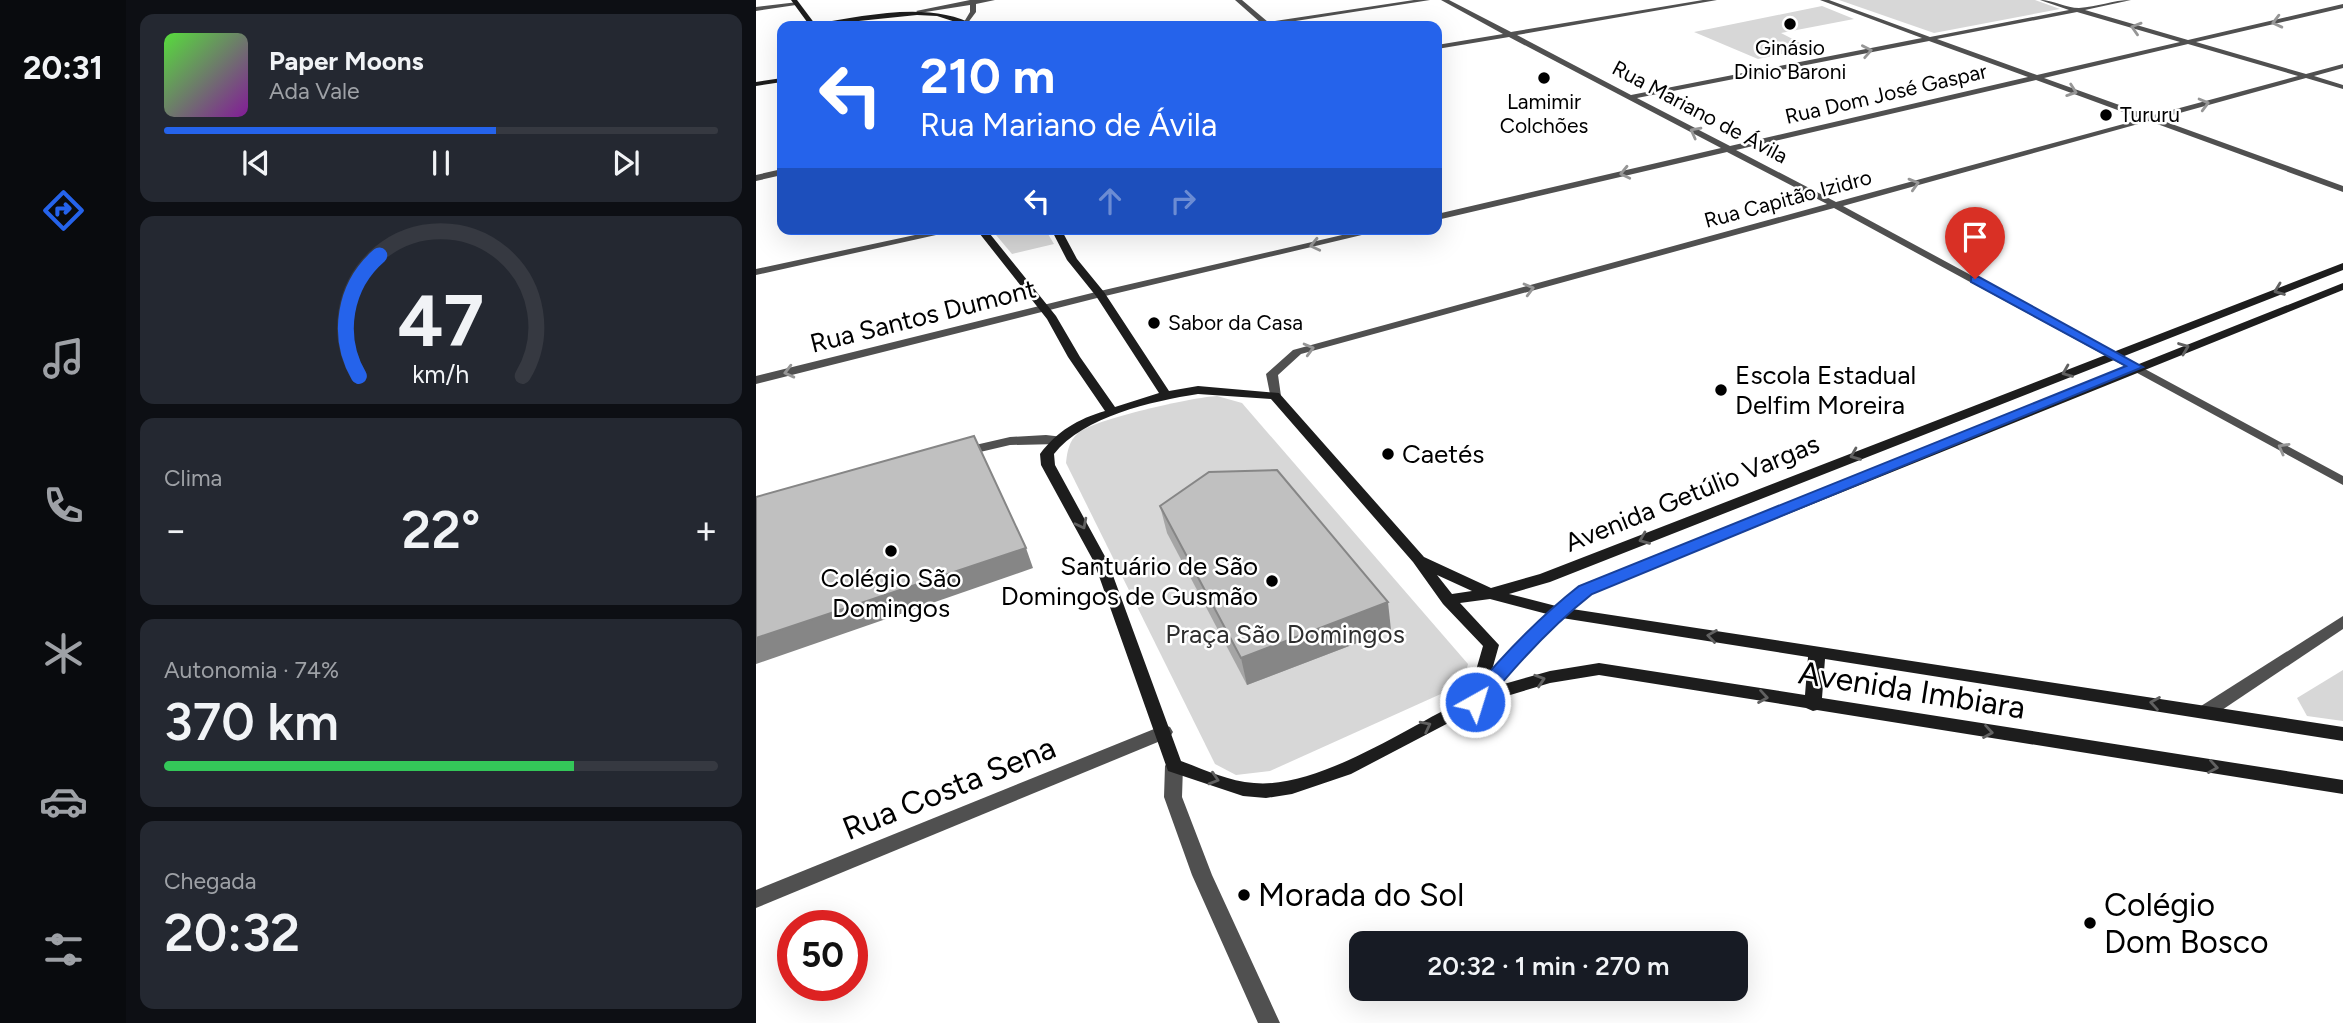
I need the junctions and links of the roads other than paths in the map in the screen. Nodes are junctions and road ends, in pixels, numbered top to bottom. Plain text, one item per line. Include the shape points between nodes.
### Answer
1 (992, 0) edge
2 (1238, 0) edge
3 (1427, 0) edge
4 (1444, 0) edge
5 (1714, 0) edge
6 (1823, 0) edge
7 (2043, 0) edge
8 (2127, 0) edge
9 (795, 1) edge
10 (974, 1) edge
11 (2343, 6) edge
12 (756, 9) edge
13 (2077, 10) junction
14 (919, 11) junction
15 (810, 21) edge
16 (849, 21) edge
17 (958, 21) edge
18 (971, 21) edge
19 (1263, 21) edge
20 (1287, 21) edge
21 (1513, 33) junction
22 (1931, 38) junction
23 (2186, 44) junction
24 (1442, 46) edge
25 (2343, 66) edge
26 (2306, 76) junction
27 (2039, 79) junction
28 (777, 80) edge
29 (756, 84) edge
30 (2343, 87) edge
31 (1632, 97) junction
32 (2150, 118) junction
33 (1728, 150) junction
34 (777, 173) edge
35 (756, 178) edge
36 (2343, 189) edge
37 (1837, 206) junction
38 (1442, 215) edge
39 (930, 235) edge
40 (986, 235) edge
41 (1059, 235) edge
42 (1355, 235) edge
43 (2343, 266) edge
44 (756, 272) edge
45 (2343, 286) edge
46 (1100, 294) junction
47 (1046, 309) junction
48 (2113, 353) junction
49 (2137, 367) junction
50 (756, 380) edge
51 (1166, 395) junction
52 (1275, 396) junction
53 (1112, 412) junction
54 (1058, 440) junction
55 (945, 457) edge
56 (2343, 481) edge
57 (1418, 559) junction
58 (1490, 594) junction
59 (1448, 600) junction
60 (1558, 612) junction
61 (2343, 621) edge
62 (1817, 651) junction
63 (1475, 702) junction
64 (1813, 705) junction
65 (2207, 711) junction
66 (1164, 732) junction
67 (2343, 734) edge
68 (1174, 766) junction
69 (2343, 787) edge
70 (756, 899) edge
71 (1269, 1023) edge

1 - 10 street
2 - 19 street
3 - 20 street
4 - 21 street, Rua Mariano de Ávila
5 - 21 street
6 - 22 street
7 - 13 street
8 - 13 street
9 - 12 street
9 - 15 main road
10 - 14 street
10 - 18 street
11 -> 23 street, Rua Dom José Gaspar
13 - 22 street
23 -> 13 street
14 - 16 main road
14 - 17 main road
21 - 24 street
21 - 31 street, Rua Mariano de Ávila
22 - 27 street
31 -> 22 street
23 - 26 street
23 - 27 street, Rua Dom José Gaspar
25 - 26 street, Rua Capitão Izidro
26 - 30 street
32 -> 26 street, Rua Capitão Izidro
27 -> 32 street
27 - 33 street, Rua Dom José Gaspar
28 - 29 main road
33 -> 31 street, Rua Mariano de Ávila
32 - 36 street
37 -> 32 street, Rua Capitão Izidro
33 - 37 street, Rua Mariano de Ávila
33 -> 38 street, Rua Dom José Gaspar
34 - 35 street
37 - 48 street, Rua Mariano de Ávila
52 -> 37 street, Rua Capitão Izidro via 1272,374 1297,352
39 - 44 street
40 - 47 main road
41 - 46 main road via 1072,260
42 -> 46 street
43 -> 48 main road, Avenida Getúlio Vargas
49 -> 45 main road, Avenida Getúlio Vargas
46 - 47 street, Rua Santos Dumont
46 - 51 main road
47 -> 50 street, Rua Santos Dumont
47 - 53 main road
48 - 49 street, Rua Mariano de Ávila
48 -> 58 main road, Avenida Getúlio Vargas via 1545,578
56 -> 49 street, Rua Mariano de Ávila
49 - 60 main road, Avenida Getúlio Vargas via 1586,590
51 - 52 main road via 1198,390
51 - 53 main road
52 - 57 main road
53 - 54 main road via 1085,421
54 - 55 street via 995,443
54 -> 66 main road via 1047,454 1048,465 1101,562
57 - 58 main road
57 - 59 main road
58 - 59 main road, Avenida Getúlio Vargas
58 - 60 main road
59 - 63 main road via 1490,645
62 -> 60 main road, Avenida Imbiara
60 - 63 main road, Avenida Getúlio Vargas
61 - 65 street
62 - 64 main road
65 -> 62 main road, Avenida Imbiara
63 -> 64 main road, Avenida Imbiara via 1559,674 1599,669
68 -> 63 main road via 1264,791 1322,779
64 -> 69 main road, Avenida Imbiara
65 - 67 main road, Avenida Imbiara
66 - 68 main road
66 - 70 street, Rua Costa Sena
68 - 71 street via 1173,797 1202,875

